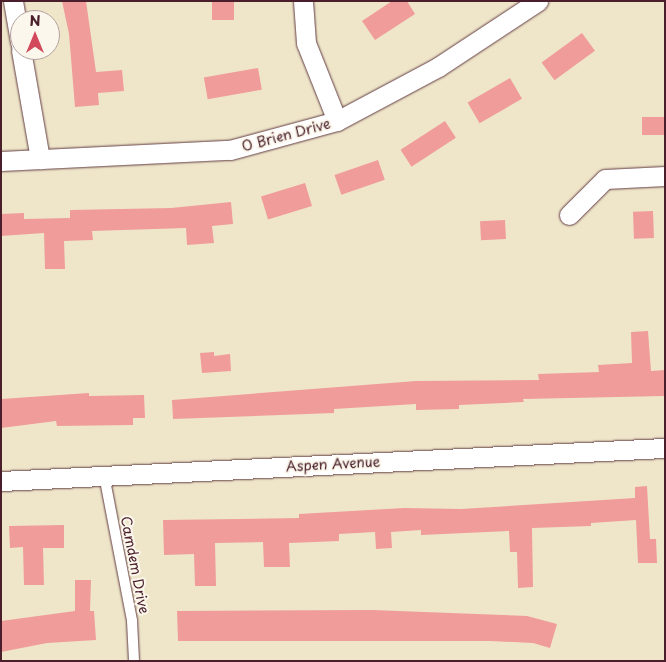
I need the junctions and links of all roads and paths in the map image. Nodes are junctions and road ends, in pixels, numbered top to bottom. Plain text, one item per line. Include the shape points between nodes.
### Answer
1 (303, 1) edge
2 (538, 1) edge
3 (23, 60) edge
4 (337, 122) junction
5 (40, 159) junction
6 (1, 161) edge
7 (665, 176) edge
8 (569, 215) dead end
9 (665, 448) edge
10 (104, 476) junction
11 (1, 481) edge
12 (134, 661) edge

1 - 4 street via 306,43
2 - 4 street, O Brien Drive via 438,67
3 - 5 street
4 - 5 street, O Brien Drive via 230,150
5 - 6 street, O Brien Drive
7 - 8 street via 605,179
9 - 10 street, Aspen Avenue
10 - 11 street, Aspen Avenue
10 - 12 lane, Camdem Drive via 132,621

